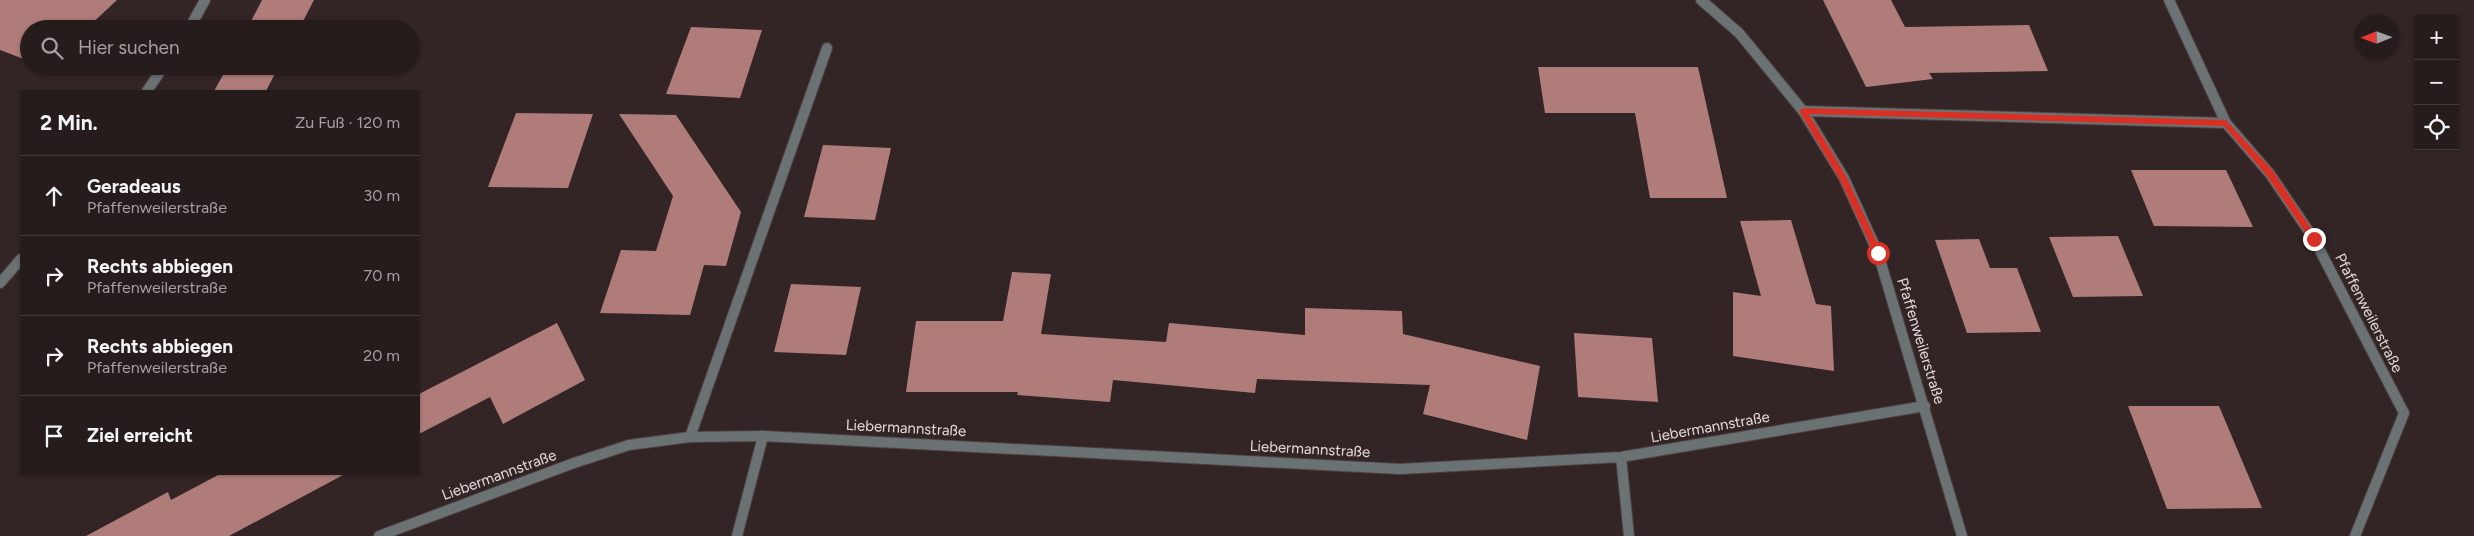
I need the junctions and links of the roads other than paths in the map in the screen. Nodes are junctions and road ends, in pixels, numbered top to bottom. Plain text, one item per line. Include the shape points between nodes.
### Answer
1 (205, 0) edge
2 (1701, 0) edge
3 (2169, 0) edge
4 (194, 20) edge
5 (827, 48) dead end
6 (158, 75) edge
7 (149, 90) edge
8 (1803, 111) junction
9 (2226, 123) junction
10 (20, 260) edge
11 (0, 283) edge
12 (1925, 406) junction
13 (764, 436) junction
14 (690, 437) junction
15 (1621, 457) junction
16 (379, 536) edge
17 (737, 536) edge
18 (1629, 536) edge
19 (1962, 536) edge
20 (2355, 536) edge

1 - 4 street
2 - 8 street, Pfaffenweilerstraße via 1739,33
3 - 9 street, Pfaffenweilerstraße
5 - 14 street
6 - 7 street
8 - 9 street
8 - 12 street, Pfaffenweilerstraße via 1844,178 1878,253
9 - 20 street, Pfaffenweilerstraße via 2270,174 2314,239 2404,413
10 - 11 street
12 - 15 street, Liebermannstraße
12 - 19 street, Pfaffenweilerstraße
13 - 14 street, Liebermannstraße
13 - 15 street, Liebermannstraße via 1400,469
13 - 17 street
14 - 16 street, Liebermannstraße via 629,445
15 - 18 street

